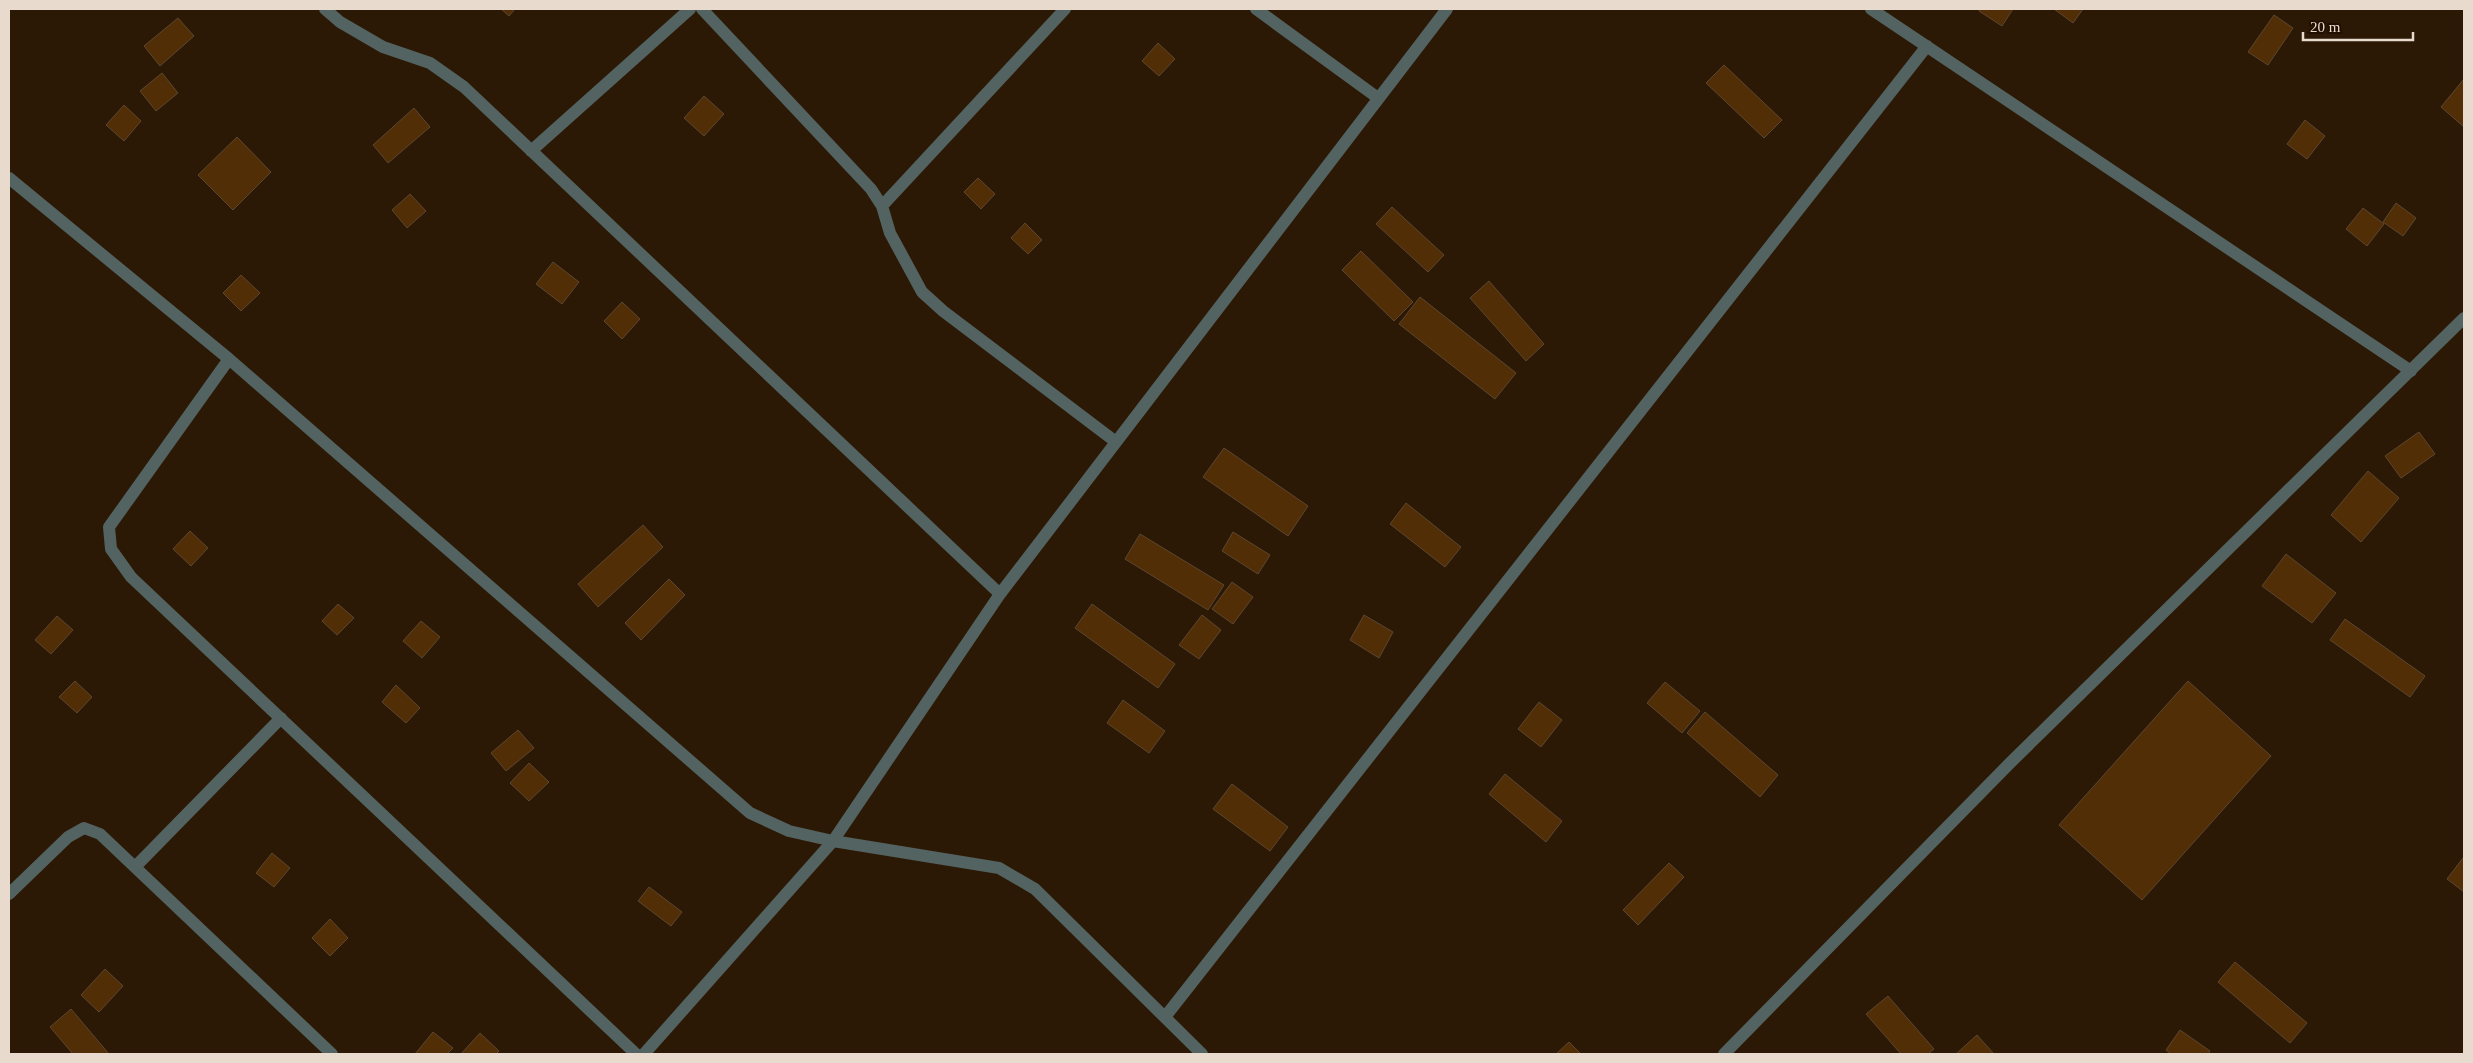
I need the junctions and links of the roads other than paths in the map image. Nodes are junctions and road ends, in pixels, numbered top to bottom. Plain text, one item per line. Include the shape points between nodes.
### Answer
1 (326, 9) edge
2 (690, 9) edge
3 (702, 9) edge
4 (1065, 9) edge
5 (1256, 9) edge
6 (1447, 9) edge
7 (1871, 9) edge
8 (1927, 46) junction
9 (1378, 98) junction
10 (531, 151) junction
11 (9, 178) edge
12 (882, 206) junction
13 (2464, 318) edge
14 (229, 359) junction
15 (2411, 371) junction
16 (1116, 442) junction
17 (1000, 594) junction
18 (281, 718) junction
19 (833, 841) junction
20 (135, 867) junction
21 (9, 894) edge
22 (1164, 1017) junction
23 (332, 1054) edge
24 (636, 1054) edge
25 (644, 1054) edge
26 (1202, 1054) edge
27 (1724, 1054) edge

1 - 10 street via 340,22 383,47 430,63 464,87
2 - 10 street
3 - 12 street via 871,190
4 - 12 street
5 - 9 street
6 - 9 street
7 - 8 street
8 - 15 street
8 - 22 street
9 - 16 street
10 - 17 street
11 - 14 street
12 - 16 street via 890,233 922,292
13 - 15 street
14 - 18 street via 109,527 111,549 131,577
14 - 19 street via 750,813 789,831
15 - 27 street via 2010,763
16 - 17 street
17 - 19 street
18 - 20 street
18 - 24 street
19 - 22 street via 999,868 1035,889
19 - 25 street
20 - 21 street via 100,834 84,828 68,837
20 - 23 street
22 - 26 street

